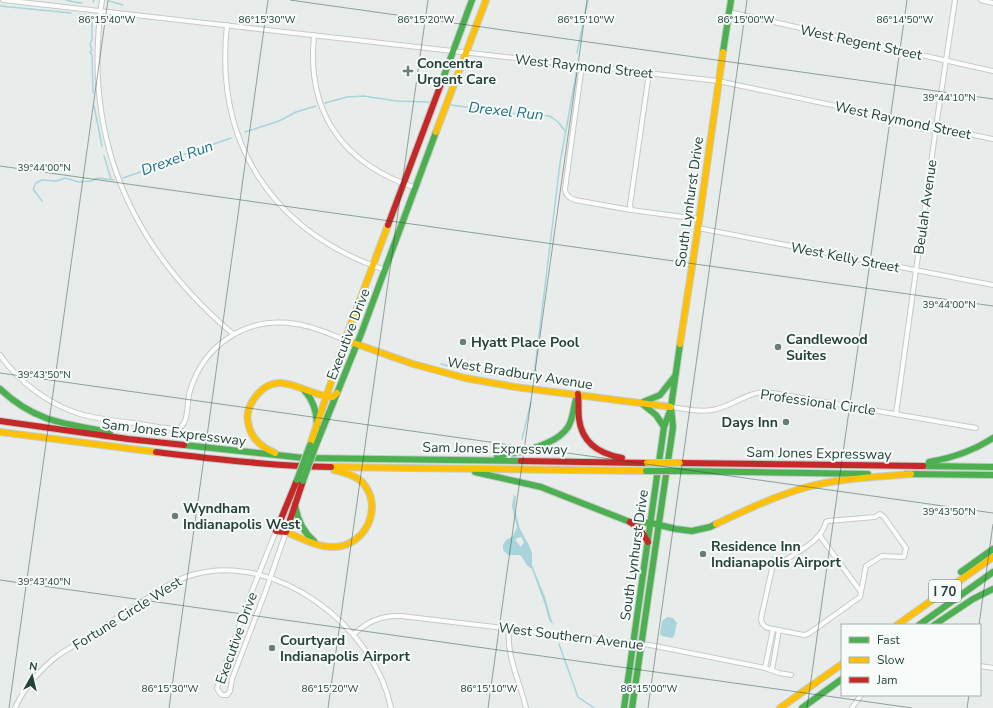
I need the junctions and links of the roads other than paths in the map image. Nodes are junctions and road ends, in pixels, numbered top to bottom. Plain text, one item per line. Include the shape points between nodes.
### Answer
1 (3, 0) edge
2 (102, 0) edge
3 (472, 0) edge
4 (486, 0) edge
5 (731, 0) edge
6 (955, 0) edge
7 (981, 0) edge
8 (993, 3) edge
9 (100, 11) junction
10 (729, 12) junction
11 (227, 25) junction
12 (314, 35) junction
13 (453, 51) junction
14 (466, 52) junction
15 (946, 60) junction
16 (582, 65) junction
17 (993, 71) edge
18 (649, 73) junction
19 (718, 81) junction
20 (936, 127) junction
21 (993, 139) edge
22 (404, 184) junction
23 (416, 188) junction
24 (631, 210) junction
25 (699, 218) junction
26 (698, 228) junction
27 (373, 266) junction
28 (385, 270) junction
29 (916, 271) junction
30 (993, 286) edge
31 (232, 334) junction
32 (346, 340) junction
33 (357, 345) junction
34 (0, 355) edge
35 (675, 375) junction
36 (300, 388) junction
37 (0, 389) edge
38 (338, 393) junction
39 (578, 394) junction
40 (326, 397) junction
41 (642, 403) junction
42 (671, 407) junction
43 (896, 414) junction
44 (0, 421) edge
45 (317, 426) junction
46 (664, 427) junction
47 (976, 428) dead end
48 (1, 432) edge
49 (993, 438) edge
50 (313, 445) junction
51 (191, 447) junction
52 (281, 456) junction
53 (462, 460) junction
54 (647, 462) junction
55 (880, 466) junction
56 (322, 467) junction
57 (993, 467) edge
58 (450, 468) junction
59 (911, 474) junction
60 (993, 475) edge
61 (300, 481) junction
62 (295, 504) junction
63 (630, 522) junction
64 (651, 523) junction
65 (659, 525) junction
66 (276, 531) junction
67 (286, 532) junction
68 (820, 536) junction
69 (648, 542) junction
70 (319, 544) junction
71 (993, 549) edge
72 (993, 557) edge
73 (993, 572) edge
74 (259, 574) junction
75 (270, 578) junction
76 (993, 588) edge
77 (861, 592) junction
78 (914, 612) junction
79 (898, 624) edge
80 (920, 624) edge
81 (936, 624) edge
82 (508, 628) junction
83 (772, 629) junction
84 (779, 630) junction
85 (353, 635) junction
86 (634, 643) junction
87 (642, 644) junction
88 (841, 665) edge
89 (981, 666) edge
90 (765, 668) junction
91 (993, 668) edge
92 (772, 670) junction
93 (792, 674) dead end
94 (841, 681) edge
95 (841, 684) edge
96 (819, 695) junction
97 (860, 696) edge
98 (15, 708) edge
99 (391, 708) edge
100 (526, 708) edge
101 (624, 708) edge
102 (632, 708) edge
103 (780, 708) edge
104 (802, 708) edge
105 (852, 708) edge

1 - 9 street, West Raymond Street
2 - 9 street
3 - 13 main road, Executive Drive
4 - 14 main road, Executive Drive
5 - 10 main road, South Lynhurst Drive
6 - 15 street, Beulah Avenue
7 - 8 street
9 - 11 street, West Raymond Street
9 - 31 street via 98,93 108,146 124,192 159,256 192,295
10 - 15 street, West Regent Street
10 - 19 main road, South Lynhurst Drive
11 - 12 street, West Raymond Street
11 - 27 street via 224,65 229,104 242,146 260,178 282,207 312,234 339,251
12 - 13 street, West Raymond Street
12 - 22 street via 314,81 320,104 330,124 360,160 377,172
13 - 14 street, West Raymond Street
13 - 22 main road, Executive Drive
14 - 16 street, West Raymond Street
14 - 23 main road, Executive Drive
15 - 17 street, West Regent Street
15 - 20 street, Beulah Avenue
16 - 18 street, West Raymond Street
16 - 24 street via 566,194 575,200
18 - 19 street, West Raymond Street
18 - 24 street
19 - 20 street, West Raymond Street
19 - 25 main road, South Lynhurst Drive
20 - 21 street, West Raymond Street
20 - 29 street, Beulah Avenue
22 - 23 street
22 - 27 main road, Executive Drive
23 - 28 main road, Executive Drive
24 - 25 street
25 - 26 main road, South Lynhurst Drive
26 - 29 street, West Kelly Street
26 - 35 main road, South Lynhurst Drive
27 - 28 street
27 - 32 main road, Executive Drive
28 - 33 main road, Executive Drive
29 - 30 street, West Kelly Street
29 - 43 street, Beulah Avenue
31 - 32 street via 260,325 284,322 308,326
31 - 34 street via 211,353 197,373 188,398 186,420 182,427 173,429 110,420 72,411 29,386 15,374
32 - 33 main road, West Bradbury Avenue
32 - 40 main road, Executive Drive
33 - 38 main road, Executive Drive
33 - 39 main road, West Bradbury Avenue via 456,376
35 - 41 main road via 660,395
35 - 42 main road, South Lynhurst Drive
36 - 40 main road
36 - 45 main road via 315,405
36 - 52 main road via 286,383 272,384 258,392 249,407 247,422 253,437 263,447
37 - 51 main road via 19,407 42,418
38 - 40 main road via 333,397
38 - 50 main road, Executive Drive
39 - 41 main road, West Bradbury Avenue
39 - 53 main road via 569,424 560,435 515,454
39 - 54 main road via 578,419 585,438 592,446 610,456
40 - 45 main road, Executive Drive
41 - 42 main road, West Bradbury Avenue
41 - 46 main road via 656,415
42 - 43 street, Professional Circle via 711,410 749,394 764,392
42 - 46 main road, South Lynhurst Drive
42 - 65 main road, South Lynhurst Drive via 673,427
43 - 47 street
44 - 51 main road, Sam Jones Expressway
45 - 50 main road, Executive Drive
46 - 64 main road, South Lynhurst Drive
48 - 56 main road, Sam Jones Expressway via 221,460
49 - 55 main road via 970,452 951,458
50 - 61 main road, Executive Drive, bridge
51 - 52 main road, Sam Jones Expressway
52 - 53 main road, Sam Jones Expressway
53 - 54 main road, Sam Jones Expressway
54 - 55 main road, Sam Jones Expressway, bridge
55 - 57 main road, Sam Jones Expressway
56 - 58 main road, Sam Jones Expressway
56 - 70 main road via 359,479 368,491 372,510 367,528 356,540 336,547
58 - 59 main road, Sam Jones Expressway, bridge
58 - 63 main road via 541,487
59 - 60 main road, Sam Jones Expressway
59 - 65 main road via 845,480 808,487 773,498 701,530
61 - 62 main road, Executive Drive
61 - 66 main road, Executive Drive
62 - 67 main road, Executive Drive
62 - 70 main road via 301,526 310,538
63 - 64 main road
63 - 69 main road via 640,529
64 - 65 main road
64 - 69 main road, South Lynhurst Drive
65 - 87 main road, South Lynhurst Drive
66 - 67 main road
66 - 74 street, Executive Drive
67 - 70 main road
67 - 75 street, Executive Drive
68 - 77 street
68 - 77 street via 828,521 875,517 880,514 884,517 906,548 904,557 882,556 866,566
68 - 83 street via 784,561 774,561 761,619 764,626
69 - 86 main road, South Lynhurst Drive
71 - 78 main road via 938,590
72 - 78 main road, I 70
73 - 80 main road, I 70
74 - 75 street, Fortune Circle West
74 - 75 street, Executive Drive via 217,688 222,695 230,691 232,679
74 - 98 street, Fortune Circle West via 232,570 209,571 191,575 171,584 48,663 20,696
75 - 85 street, Fortune Circle West via 314,600
76 - 81 main road
77 - 84 street via 860,597 806,635
78 - 79 main road, I 70
82 - 85 street, West Southern Avenue via 392,616 370,621
82 - 86 street, West Southern Avenue
82 - 100 street via 509,652
83 - 84 street
83 - 90 street
84 - 92 street
85 - 99 street, Fortune Circle West via 381,676
86 - 87 street, West Southern Avenue
86 - 101 main road, South Lynhurst Drive
87 - 90 street, West Southern Avenue
87 - 102 main road, South Lynhurst Drive
88 - 103 main road
89 - 91 street
90 - 92 street, West Southern Avenue
92 - 93 street, West Southern Avenue
94 - 96 main road
95 - 96 main road
96 - 104 main road
97 - 105 street

